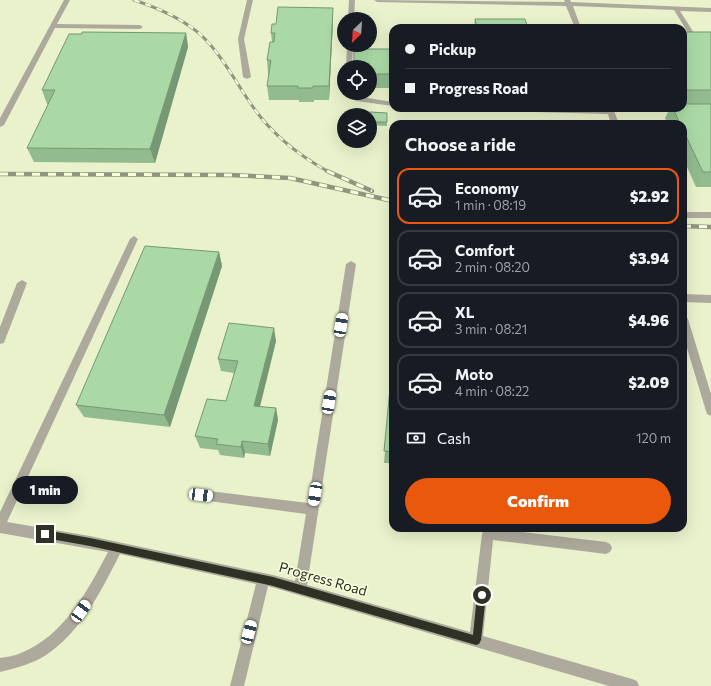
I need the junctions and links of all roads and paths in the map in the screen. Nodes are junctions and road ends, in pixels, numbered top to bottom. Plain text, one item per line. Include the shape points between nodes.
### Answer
1 (67, 0) edge
2 (250, 0) edge
3 (352, 0) edge
4 (377, 0) edge
5 (568, 2) edge
6 (676, 9) junction
7 (711, 10) edge
8 (351, 12) edge
9 (576, 24) edge
10 (684, 24) edge
11 (53, 26) junction
12 (140, 27) dead end
13 (687, 31) edge
14 (703, 42) edge
15 (247, 76) dead end
16 (366, 100) edge
17 (389, 103) edge
18 (0, 125) edge
19 (687, 215) edge
20 (711, 215) edge
21 (134, 239) dead end
22 (351, 264) dead end
23 (22, 283) dead end
24 (687, 298) edge
25 (711, 298) edge
26 (687, 332) edge
27 (0, 340) edge
28 (711, 411) edge
29 (201, 495) dead end
30 (312, 509) junction
31 (0, 526) edge
32 (488, 532) edge
33 (495, 532) edge
34 (117, 548) junction
35 (606, 548) dead end
36 (263, 579) junction
37 (300, 589) junction
38 (476, 640) junction
39 (0, 664) edge
40 (237, 686) edge
41 (632, 686) edge

1 - 11 street
2 - 15 street via 241,39
3 - 8 street
4 - 5 street
5 - 6 street
5 - 9 street
6 - 7 street
6 - 10 street
11 - 12 street
11 - 18 street
13 - 14 street via 692,41
16 - 17 street
19 - 20 street
21 - 31 street
22 - 30 street
23 - 27 street
24 - 25 street
26 - 28 street
29 - 30 street
30 - 37 street
31 - 34 street, Progress Road
32 - 38 street
33 - 35 street
34 - 36 street, Progress Road
34 - 39 street via 93,593 58,638 25,659
36 - 37 street, Progress Road
36 - 40 street
37 - 38 street, Progress Road
38 - 41 street, Progress Road

